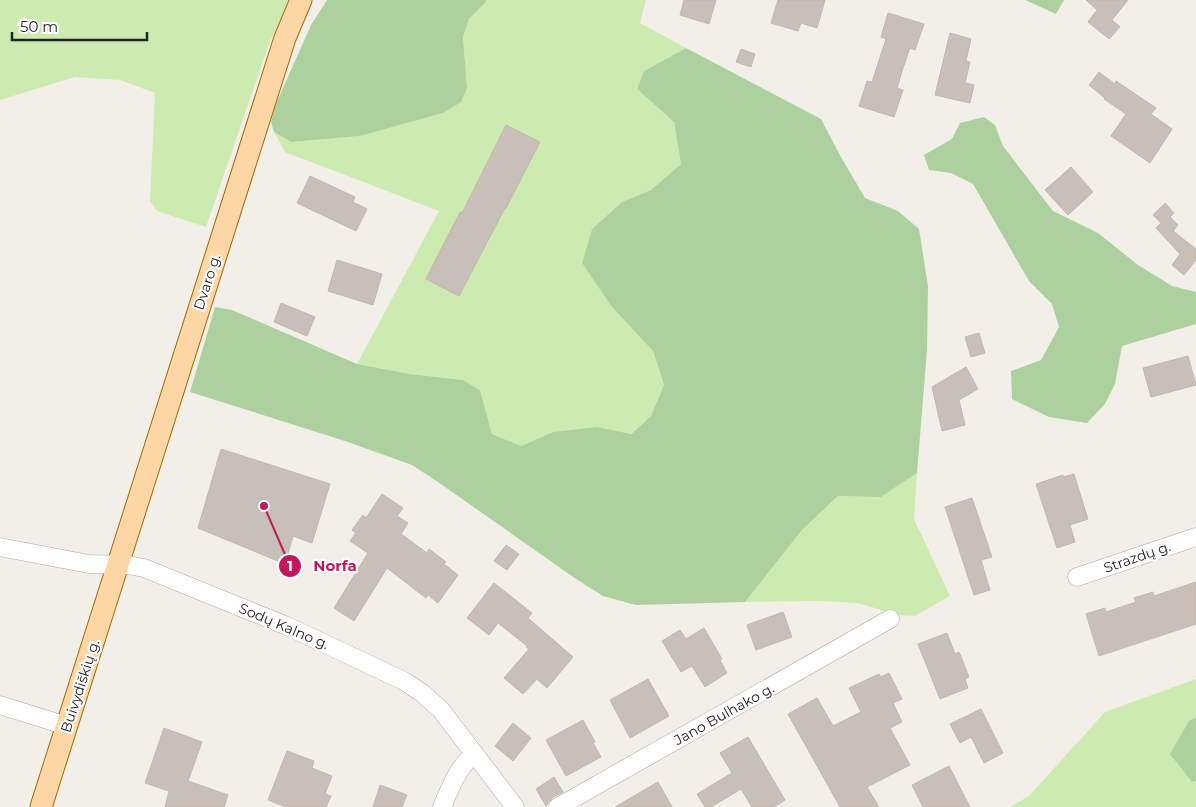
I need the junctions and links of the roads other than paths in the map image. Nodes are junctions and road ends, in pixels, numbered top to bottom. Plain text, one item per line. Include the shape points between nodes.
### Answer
1 (301, 0) edge
2 (1196, 537) edge
3 (0, 547) edge
4 (118, 565) junction
5 (1077, 577) dead end
6 (890, 620) dead end
7 (0, 705) edge
8 (67, 726) junction
9 (474, 754) junction
10 (41, 807) edge
11 (442, 807) edge
12 (515, 807) edge
13 (558, 807) edge

1 - 4 main road, Dvaro g. via 285,38
2 - 5 street, Strazdų g.
3 - 4 street, Sodų Kalno g. via 89,564
4 - 8 main road, Buivydiškių g.
4 - 9 street, Sodų Kalno g. via 144,568 280,623 404,681 440,710
6 - 13 street, Jano Bulhako g.
7 - 8 street
8 - 10 main road, Buivydiškių g.
9 - 11 street via 460,769
9 - 12 street, Sodų Kalno g.

